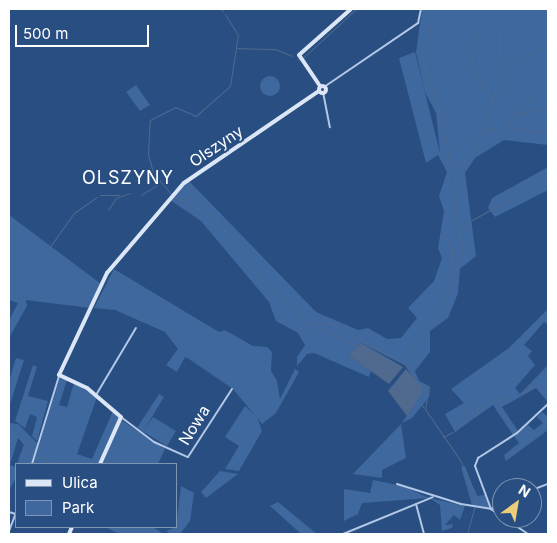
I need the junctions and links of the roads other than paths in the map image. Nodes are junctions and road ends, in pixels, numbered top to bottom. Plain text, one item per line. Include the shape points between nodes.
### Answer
1 (351, 9) edge
2 (421, 9) edge
3 (322, 89) junction
4 (330, 128) dead end
5 (136, 328) dead end
6 (59, 375) junction
7 (232, 389) dead end
8 (96, 395) junction
9 (548, 404) edge
10 (121, 416) junction
11 (32, 463) edge
12 (100, 463) edge
13 (397, 484) dead end
14 (433, 497) junction
15 (548, 498) edge
16 (548, 502) edge
17 (416, 504) junction
18 (491, 508) junction
19 (15, 516) edge
20 (9, 531) edge
21 (343, 534) edge
22 (424, 534) edge
23 (528, 534) edge

1 - 3 street via 299,55
2 - 3 street, Olszyny via 418,23
3 - 4 street
3 - 6 street, Olszyny via 181,186 109,270
5 - 8 street
6 - 8 street, Nowa
6 - 11 street
7 - 10 street, Nowa via 188,457 154,442
8 - 10 street, Nowa
9 - 18 street via 517,433 478,458 476,472
10 - 12 street
13 - 14 street
14 - 17 street
14 - 18 street
15 - 16 street
17 - 21 street
17 - 22 street
18 - 23 street
19 - 20 street

